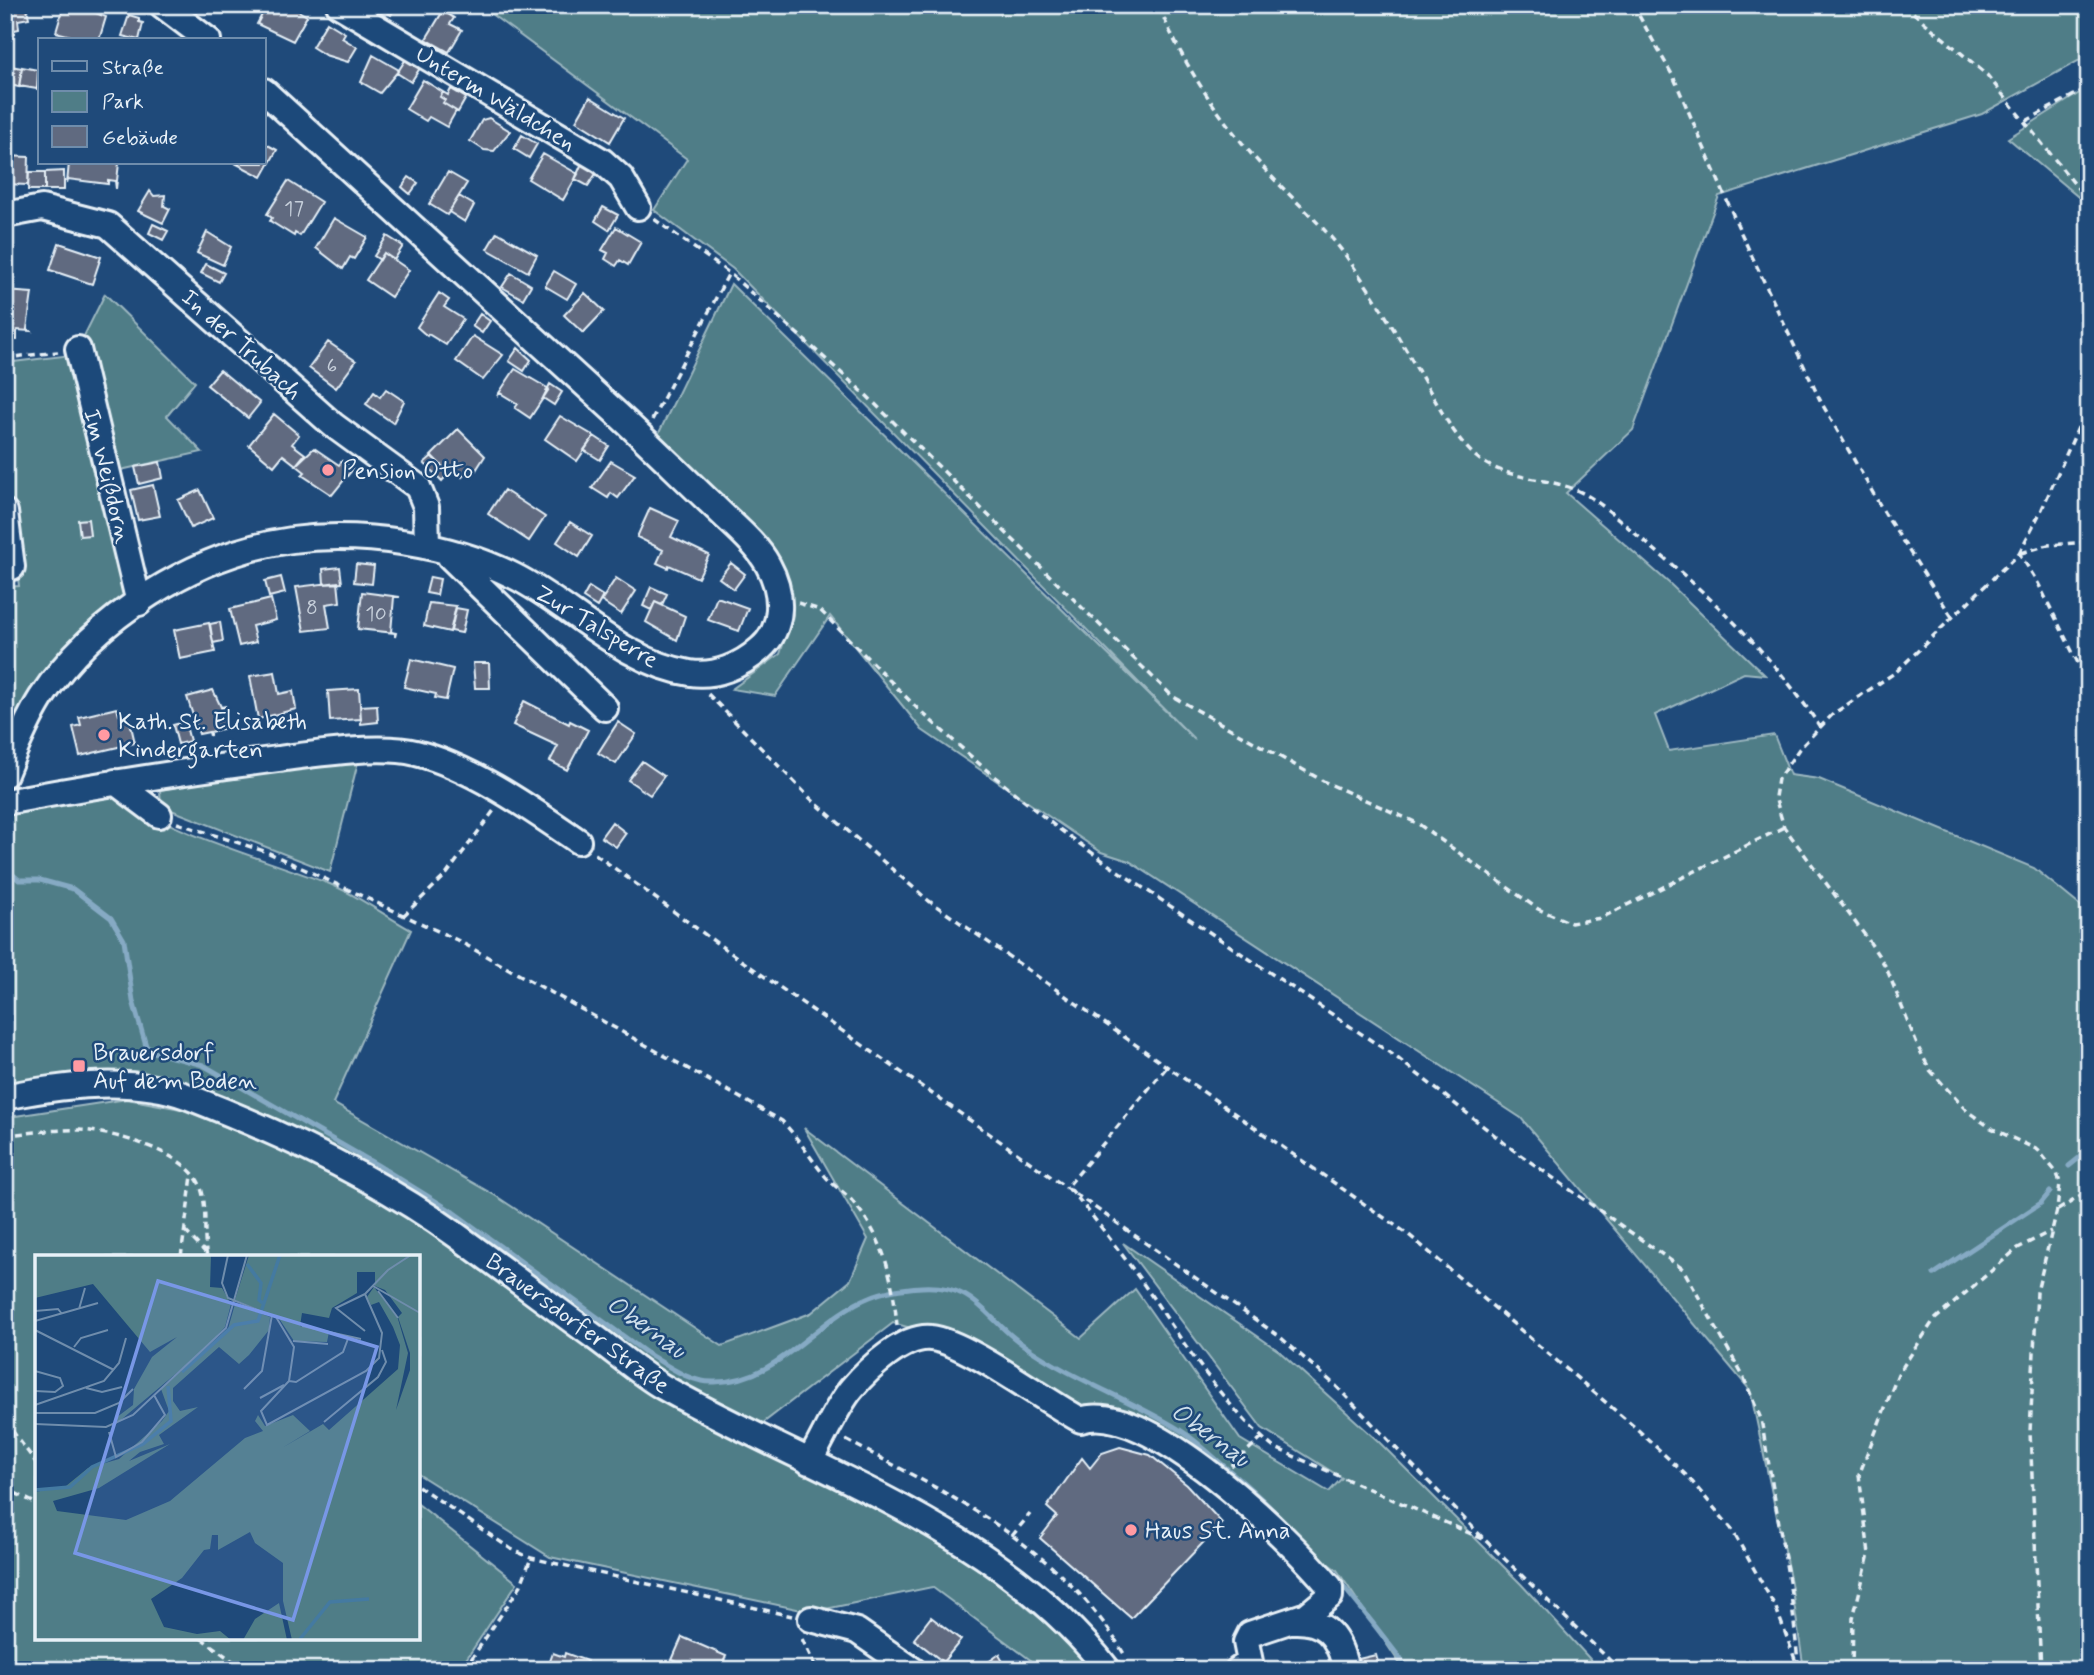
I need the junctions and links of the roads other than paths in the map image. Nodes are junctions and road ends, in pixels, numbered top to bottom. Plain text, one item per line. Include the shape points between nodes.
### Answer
1 (162, 5) edge
2 (340, 5) edge
3 (205, 38) edge
4 (266, 93) edge
5 (638, 207) road end
6 (5, 215) edge
7 (78, 349) road end
8 (5, 512) edge
9 (436, 548) junction
10 (12, 567) road end
11 (139, 603) junction
12 (605, 708) dead end
13 (5, 774) edge
14 (115, 782) junction
15 (5, 802) edge
16 (159, 815) road end
17 (578, 841) road end
18 (5, 1097) edge
19 (809, 1462) junction
20 (1294, 1621) junction
21 (799, 1624) road end
22 (1344, 1662) dead end
23 (1117, 1664) edge
24 (913, 1670) edge
25 (1238, 1670) edge

1 - 3 street
2 - 5 street, Unterm Wäldchen via 602,161 621,178
4 - 9 street, Zur Talsperre via 643,438 752,544 772,574 779,618 765,645 751,656 734,667 693,674 624,646 513,575
6 - 9 street, In der Trubach via 43,208 108,225 333,425 418,487
7 - 11 street, Im Weißdorn
8 - 10 street
9 - 11 street, Zur Talsperre via 347,538 291,540 203,567
9 - 12 street
11 - 13 street, Zur Talsperre via 65,667 41,699
14 - 15 street
14 - 16 street
14 - 17 street via 349,751 414,752 506,793
18 - 19 street, Brauersdorfer Straße via 89,1086 160,1090 187,1096 324,1157 393,1193 454,1233 660,1385
19 - 20 street via 850,1390 899,1347 930,1338 962,1349 1081,1420 1094,1415 1120,1420 1170,1444 1219,1481 1295,1548 1330,1587 1329,1596
19 - 23 street, Brauersdorfer Straße via 996,1563
20 - 22 street via 1314,1622 1326,1629 1340,1646
20 - 25 street via 1250,1634 1246,1642 1250,1662
21 - 24 street via 858,1631

